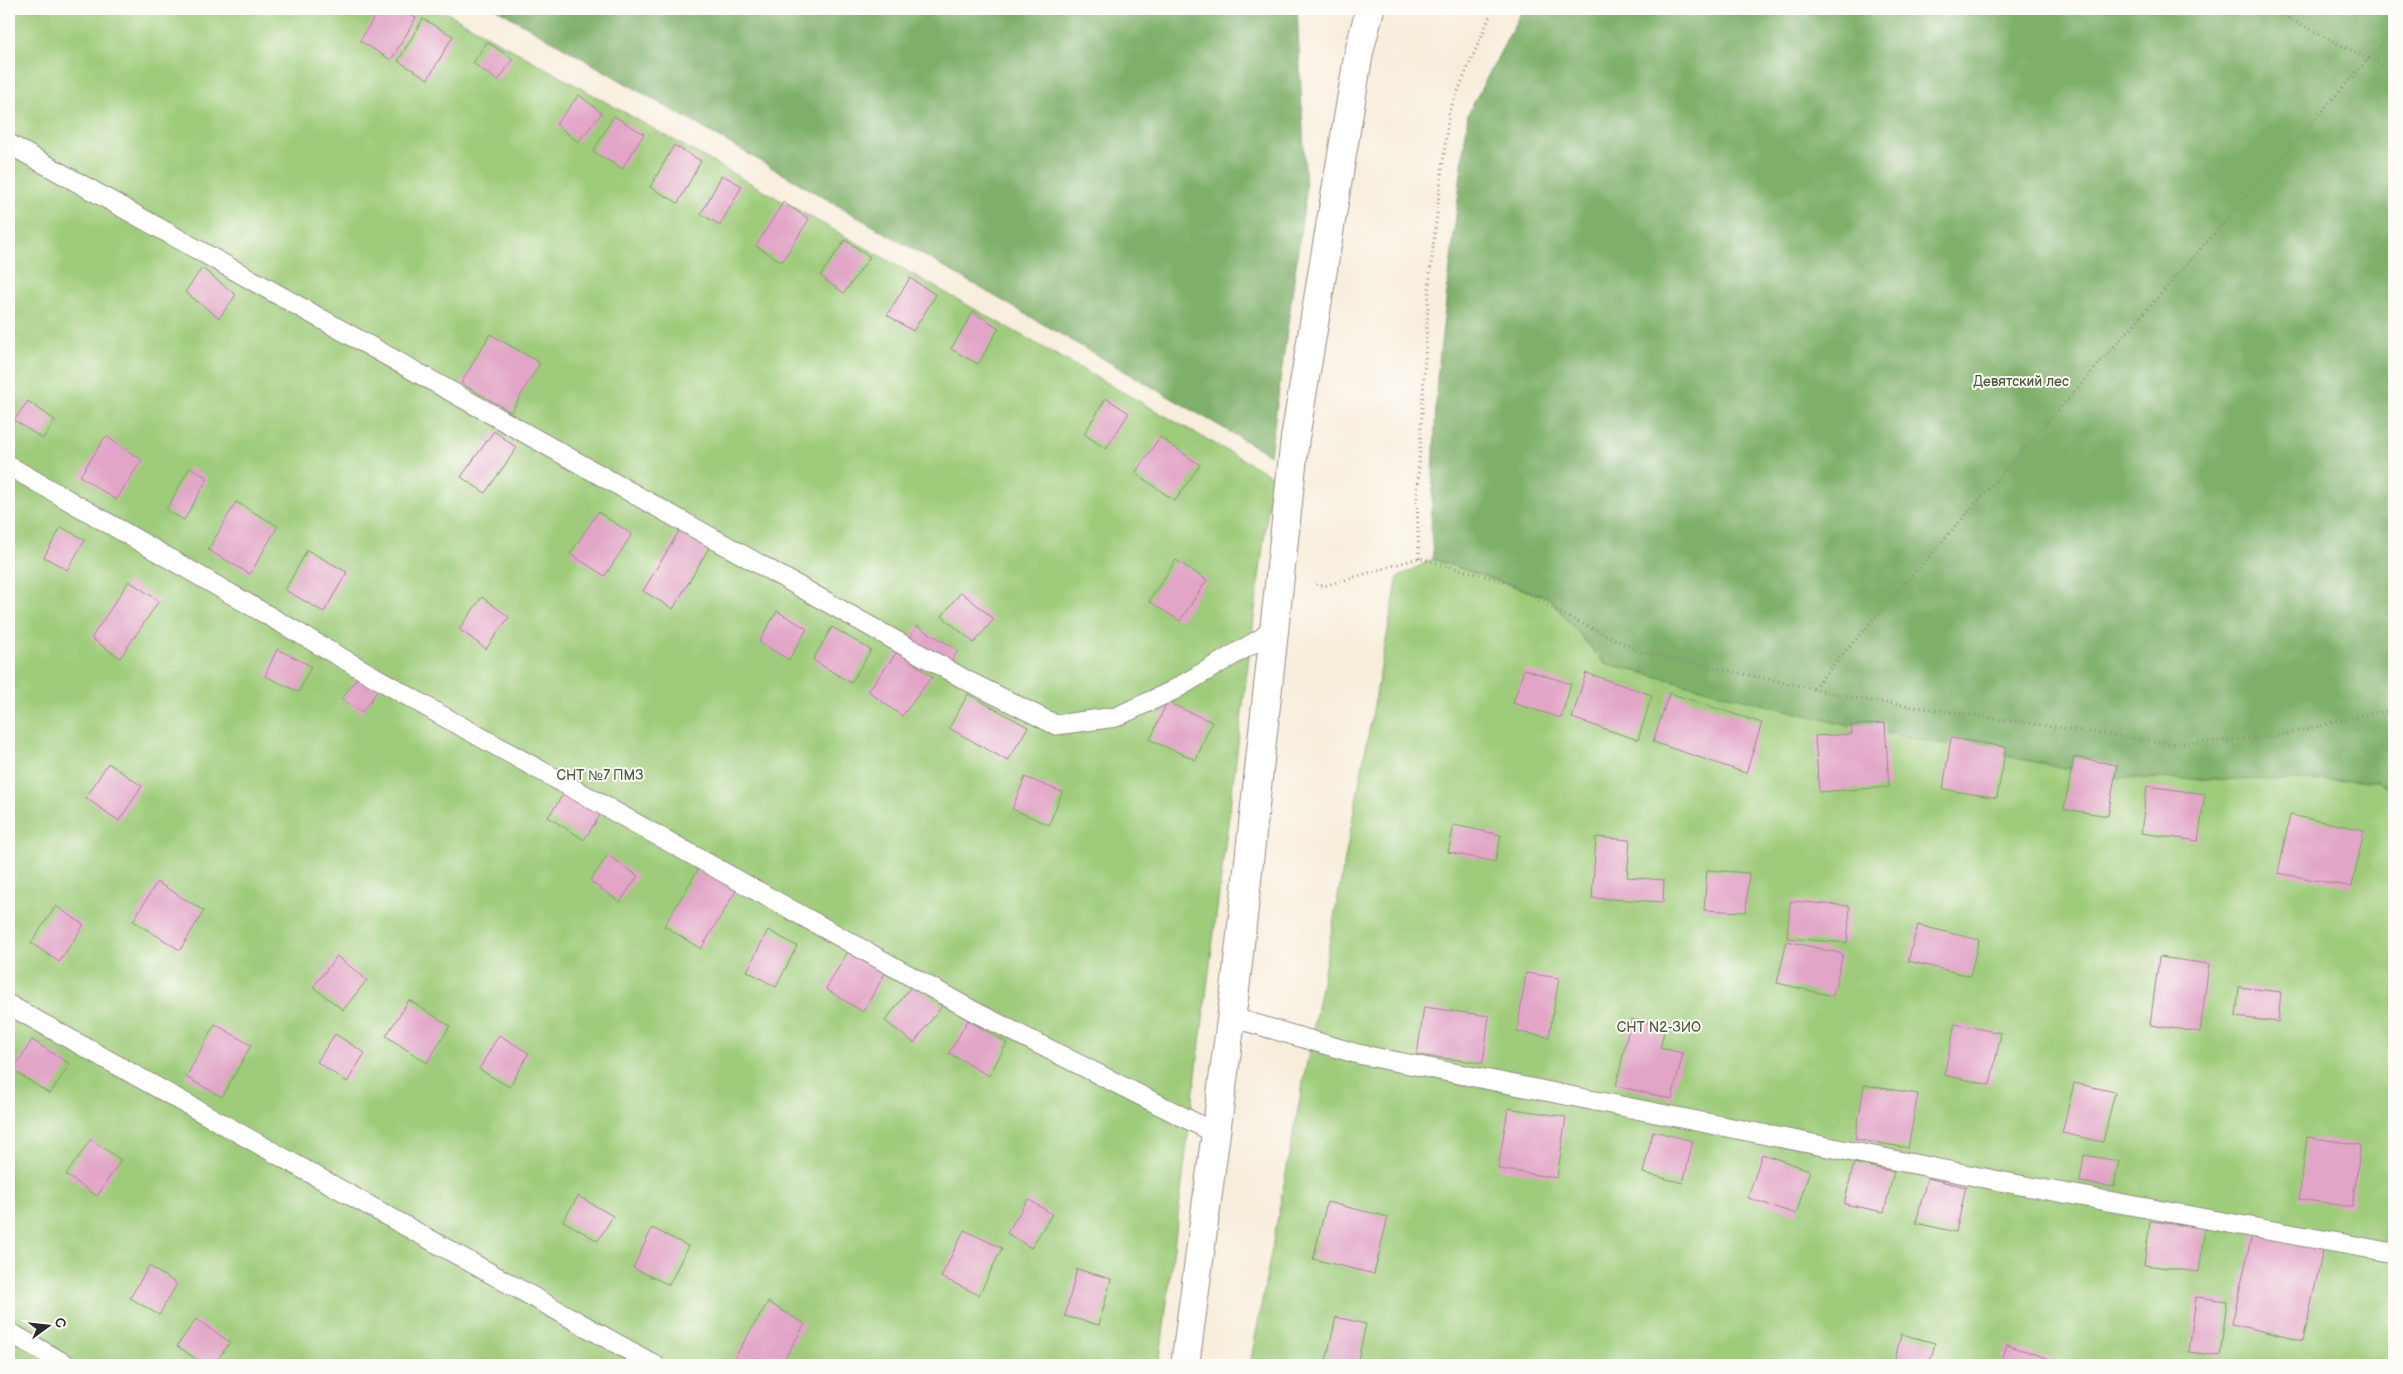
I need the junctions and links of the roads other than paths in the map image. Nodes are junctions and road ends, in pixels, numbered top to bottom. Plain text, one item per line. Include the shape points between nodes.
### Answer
1 (1370, 9) edge
2 (9, 144) edge
3 (9, 466) edge
4 (1276, 624) junction
5 (9, 1005) edge
6 (1231, 1017) junction
7 (1217, 1134) junction
8 (2394, 1254) edge
9 (9, 1332) edge
10 (67, 1365) edge
11 (655, 1365) edge
12 (1185, 1365) edge

1 - 4 street via 1359,52 1295,438
2 - 4 lane via 966,680 1056,725 1116,718 1172,691 1262,638
3 - 7 lane via 439,714 975,1012
4 - 6 street
5 - 11 lane
6 - 7 street
6 - 8 lane via 1358,1054 2020,1185
7 - 12 street
9 - 10 lane

